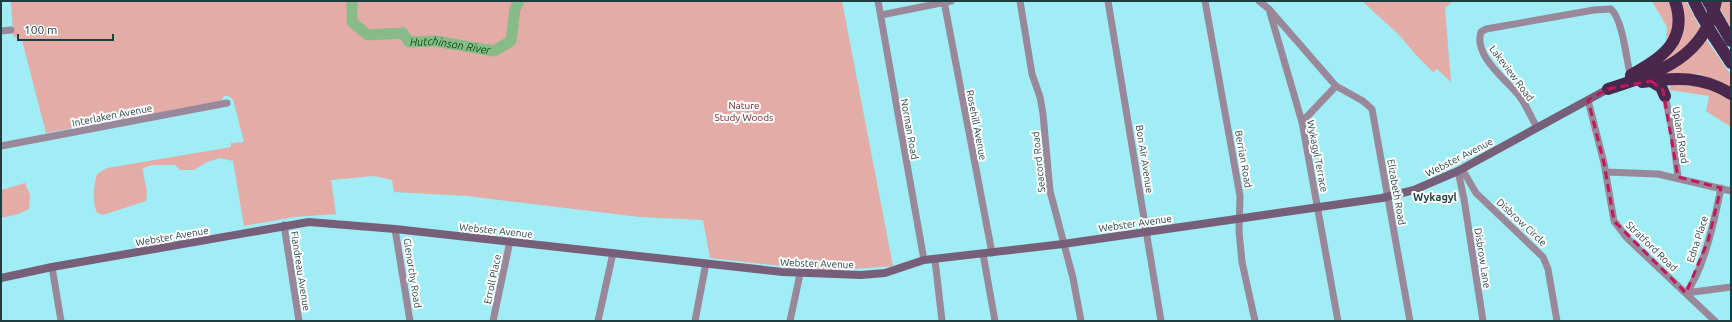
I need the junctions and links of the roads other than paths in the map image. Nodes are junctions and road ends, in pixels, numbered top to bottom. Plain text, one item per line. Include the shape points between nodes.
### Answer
1 (878, 1) edge
2 (947, 1) edge
3 (1020, 1) edge
4 (1108, 1) edge
5 (1205, 1) edge
6 (1259, 1) edge
7 (1674, 1) edge
8 (1694, 1) edge
9 (1708, 1) edge
10 (1716, 1) edge
11 (1269, 9) junction
12 (881, 15) junction
13 (11, 30) dead end
14 (1, 31) edge
15 (1731, 41) edge
16 (1731, 63) edge
17 (1629, 69) dead end
18 (1652, 81) junction
19 (1336, 86) junction
20 (1608, 89) junction
21 (1731, 94) edge
22 (1665, 96) joint
23 (1588, 100) junction
24 (227, 103) dead end
25 (1302, 122) junction
26 (1537, 127) junction
27 (1, 146) edge
28 (1460, 170) junction
29 (1606, 172) junction
30 (1678, 177) junction
31 (1721, 188) junction
32 (1731, 191) edge
33 (1476, 193) junction
34 (1388, 196) junction
35 (1464, 199) junction
36 (1317, 206) junction
37 (1240, 217) junction
38 (284, 225) junction
39 (395, 229) junction
40 (1146, 232) junction
41 (510, 241) junction
42 (1064, 244) junction
43 (613, 253) junction
44 (992, 253) junction
45 (983, 254) junction
46 (924, 260) junction
47 (935, 260) junction
48 (706, 263) junction
49 (52, 267) junction
50 (800, 274) junction
51 (1, 278) edge
52 (1731, 287) edge
53 (1686, 293) junction
54 (61, 321) edge
55 (299, 321) edge
56 (410, 321) edge
57 (493, 321) edge
58 (598, 321) edge
59 (695, 321) edge
60 (790, 321) edge
61 (942, 321) edge
62 (995, 321) edge
63 (1081, 321) edge
64 (1161, 321) edge
65 (1255, 321) edge
66 (1338, 321) edge
67 (1410, 321) edge
68 (1483, 321) edge
69 (1557, 321) edge
70 (1715, 321) edge

1 - 12 street, Norman Road
2 - 12 street
2 - 44 street, Rosehill Avenue
3 - 42 street, Seacord Road via 1032,74 1043,114 1050,191
4 - 40 street, Bon Air Avenue
5 - 37 street, Berrian Road via 1240,196
6 - 11 street
7 - 20 highway via 1679,22 1670,47 1656,60
8 - 16 highway, bridge
9 - 15 highway, bridge
10 - 20 highway via 1707,27 1697,43 1685,55 1665,68
11 - 19 street, Elizabeth Road
11 - 25 street, Wykagyl Terrace
12 - 46 street, Norman Road
13 - 14 street
17 - 26 street, Lakeview Road via 1615,13 1611,9 1486,29 1481,32 1479,43 1488,60 1520,97
18 - 20 highway
18 - 21 highway via 1696,79
18 - 22 highway via 1661,87
19 - 25 street
19 - 34 street, Elizabeth Road via 1372,109
20 - 23 street, Webster Avenue
22 - 30 street, Upland Road
23 - 26 street, Webster Avenue
23 - 29 street, Stratford Road
24 - 27 street, Interlaken Avenue
25 - 36 street, Wykagyl Terrace
26 - 28 street, Webster Avenue
28 - 33 street, Disbrow Circle
28 - 34 street, Webster Avenue via 1414,190
28 - 35 street, Disbrow Lane
29 - 30 street via 1643,172
29 - 53 street, Stratford Road via 1617,226
30 - 31 street
31 - 32 street
31 - 53 street, Edna Place via 1708,241 1692,286
33 - 35 street
33 - 69 street, Disbrow Circle via 1543,257 1548,270
34 - 36 street, Webster Avenue
34 - 67 street, Elizabeth Road
35 - 68 street, Disbrow Lane
36 - 37 street, Webster Avenue
36 - 66 street, Wykagyl Terrace
37 - 40 street, Webster Avenue
37 - 65 street, Berrian Road via 1243,275
38 - 39 street, Webster Avenue via 325,222
38 - 49 street, Webster Avenue
38 - 55 street, Flandreau Avenue
39 - 41 street, Webster Avenue
39 - 56 street, Glenorchy Road
40 - 42 street, Webster Avenue
40 - 64 street, Bon Air Avenue
41 - 43 street, Webster Avenue
41 - 57 street, Erroll Place
42 - 44 street, Webster Avenue
42 - 63 street, Seacord Road
43 - 48 street, Webster Avenue
43 - 58 street
44 - 45 street, Webster Avenue
45 - 47 street, Webster Avenue
45 - 62 street
46 - 47 street, Webster Avenue
46 - 50 street, Webster Avenue via 885,273
47 - 61 street
48 - 50 street, Webster Avenue
48 - 59 street
49 - 51 street, Webster Avenue
49 - 54 street
50 - 60 street
52 - 53 street
53 - 70 street, Stratford Road

